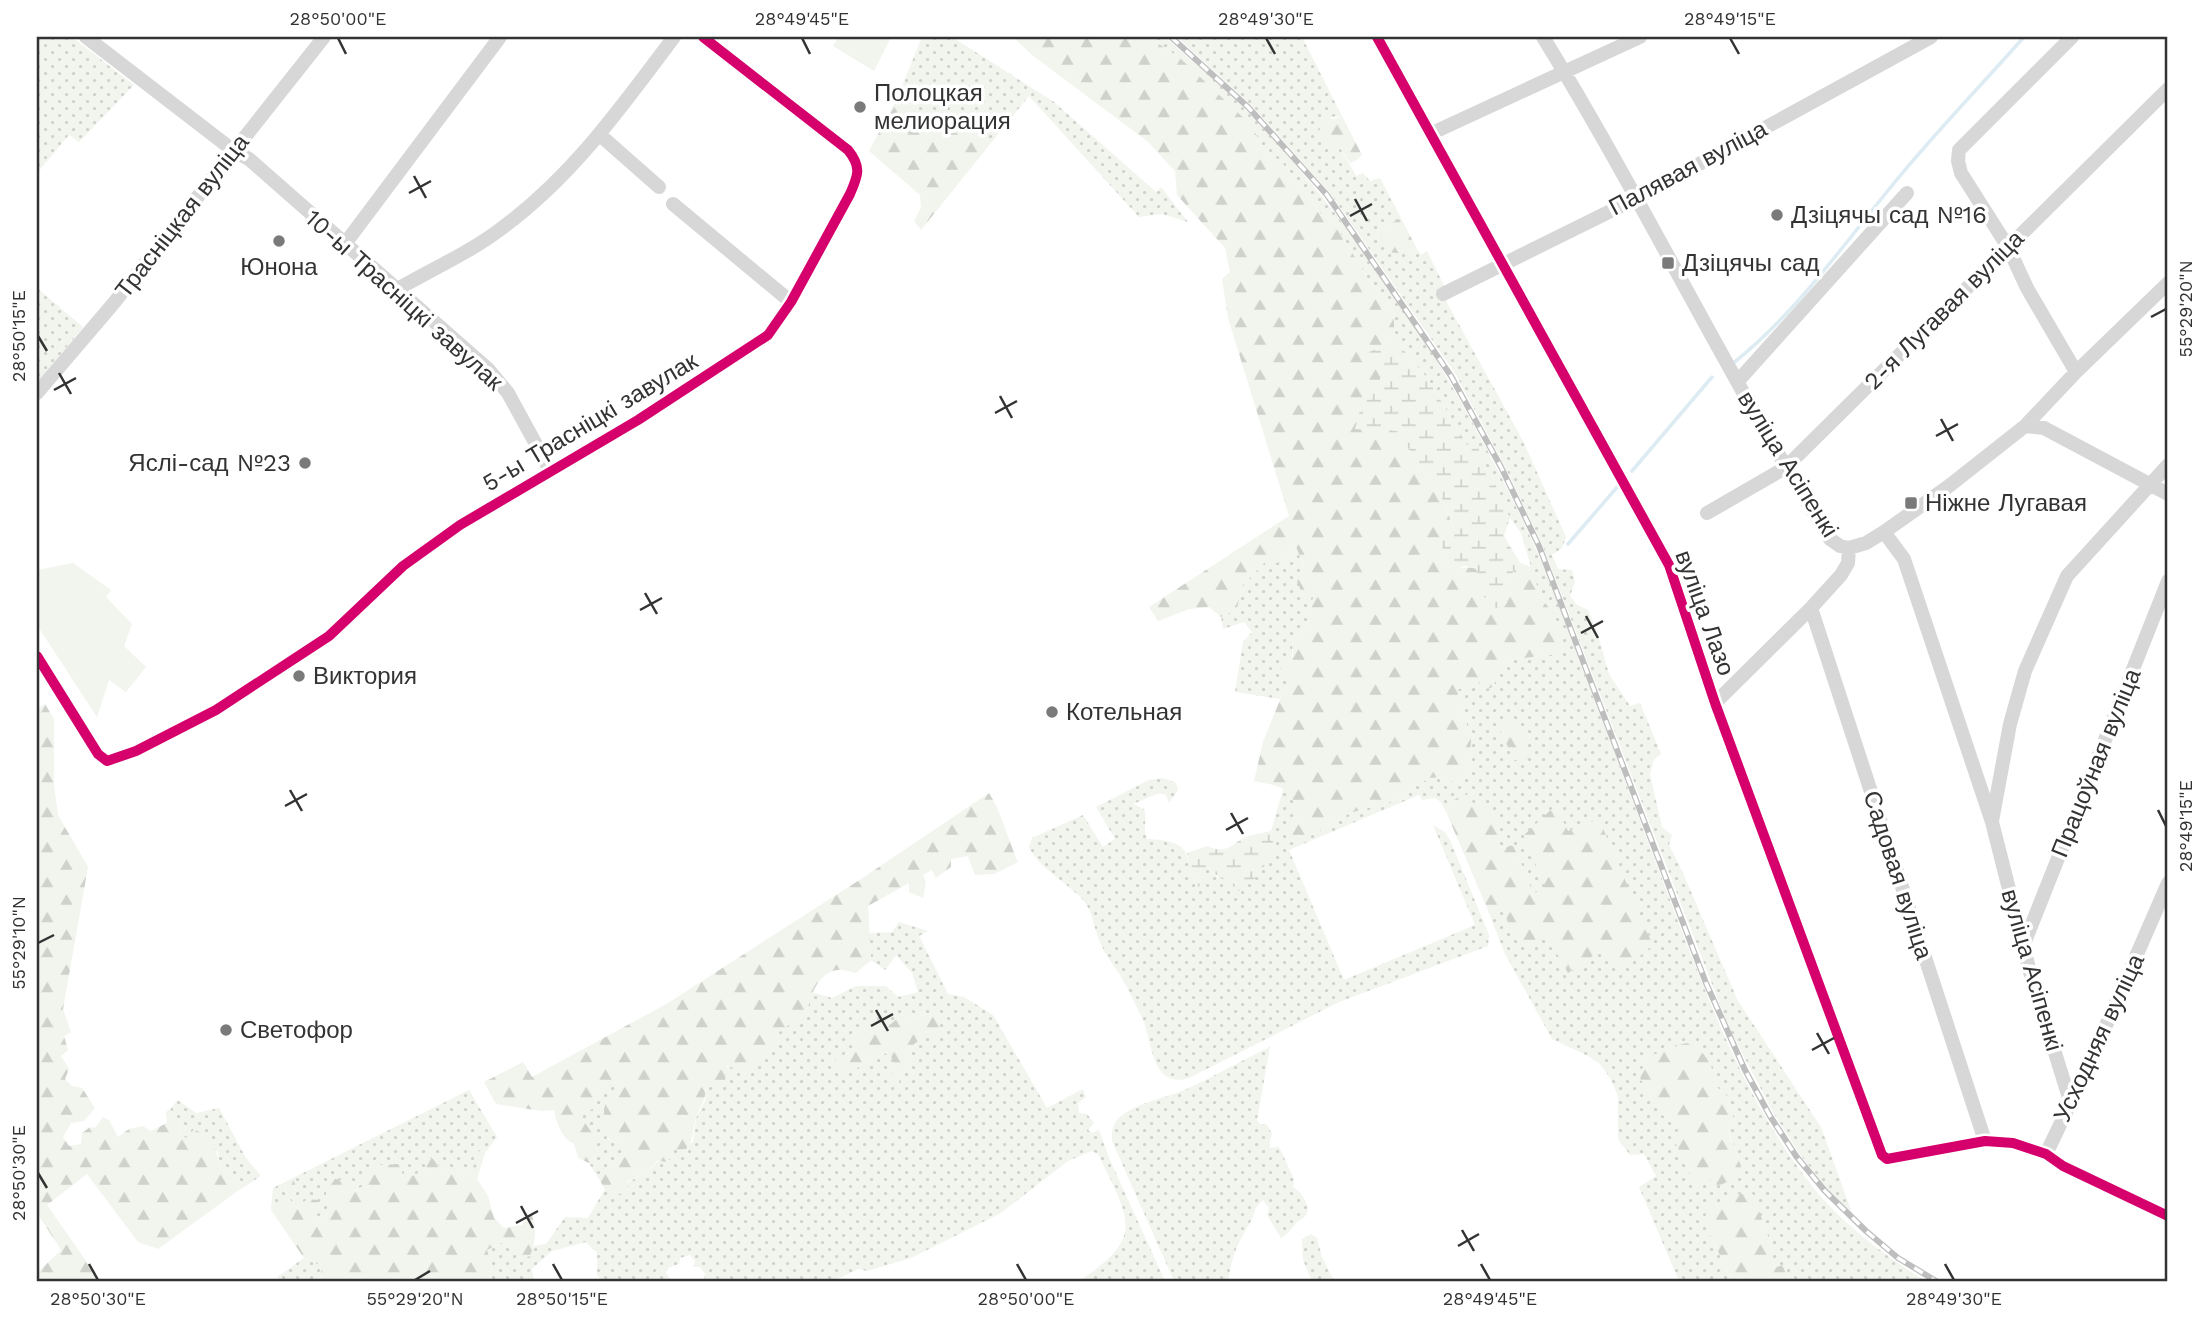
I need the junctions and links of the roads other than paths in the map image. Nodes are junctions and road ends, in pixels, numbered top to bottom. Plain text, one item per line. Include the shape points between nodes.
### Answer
1 (86, 37) edge
2 (324, 37) edge
3 (500, 37) edge
4 (674, 37) edge
5 (703, 37) edge
6 (1377, 37) edge
7 (1542, 37) edge
8 (1640, 37) edge
9 (1931, 37) edge
10 (2072, 37) edge
11 (1565, 73) junction
12 (2168, 89) edge
13 (1430, 134) junction
14 (600, 135) junction
15 (234, 151) junction
16 (659, 187) dead end
17 (1907, 192) dead end
18 (1635, 198) junction
19 (673, 204) dead end
20 (344, 245) junction
21 (2008, 247) junction
22 (1503, 262) junction
23 (2168, 283) edge
24 (396, 290) junction
25 (1443, 294) dead end
26 (791, 302) junction
27 (2076, 372) junction
28 (1738, 382) junction
29 (37, 393) edge
30 (2025, 426) junction
31 (2168, 465) edge
32 (1785, 468) junction
33 (551, 470) junction
34 (2150, 484) junction
35 (2168, 494) edge
36 (1707, 513) dead end
37 (1884, 533) junction
38 (1849, 548) junction
39 (2168, 581) edge
40 (1811, 608) junction
41 (37, 656) edge
42 (1715, 703) junction
43 (1992, 822) junction
44 (2168, 883) edge
45 (2024, 944) junction
46 (2070, 1101) junction
47 (1984, 1141) junction
48 (2046, 1154) junction
49 (2168, 1216) edge

1 - 15 street, 10-ы Трасніцкі завулак
2 - 15 street, Трасніцкая вуліца
3 - 20 street
4 - 14 street
5 - 26 street, 5-ы Трасніцкі завулак via 856,159 858,176 850,194
6 - 13 street, вуліца Лазо
7 - 11 street, вуліца Асіпенкі
8 - 11 street
9 - 18 street, Палявая вуліца
10 - 21 street via 1959,150 1961,173
11 - 13 street
11 - 18 street, вуліца Асіпенкі
12 - 21 street, 2-я Лугавая вуліца
13 - 22 street, вуліца Лазо
14 - 16 street
14 - 24 street via 549,190 501,229
15 - 20 street, 10-ы Трасніцкі завулак via 249,159
15 - 29 street, Трасніцкая вуліца
17 - 28 street
18 - 22 street, Палявая вуліца
18 - 28 street, вуліца Асіпенкі
19 - 26 street
20 - 24 street, 10-ы Трасніцкі завулак
21 - 27 street
21 - 32 street, 2-я Лугавая вуліца
22 - 25 street, Палявая вуліца
22 - 42 street, вуліца Лазо via 1669,565
23 - 27 street
24 - 33 street, 10-ы Трасніцкі завулак via 488,369 508,393
26 - 33 street, 5-ы Трасніцкі завулак via 768,335 638,420
27 - 30 street
28 - 32 street, вуліца Асіпенкі
30 - 34 street via 2044,428
30 - 37 street
31 - 34 street
32 - 36 street, 2-я Лугавая вуліца
32 - 38 street, вуліца Асіпенкі via 1830,539
33 - 41 street, 5-ы Трасніцкі завулак via 403,566 329,636 206,715 136,751 107,761 98,754
34 - 35 street
34 - 43 street via 2067,576 2025,671
37 - 38 street, вуліца Асіпенкі
37 - 43 street, вуліца Асіпенкі via 1904,559
38 - 40 street via 1841,575
39 - 45 street, Працоўная вуліца
40 - 42 street
40 - 47 street, Садовая вуліца
42 - 47 street, вуліца Лазо via 1882,1155 1887,1159
43 - 45 street, вуліца Асіпенкі
44 - 46 street, Усходняя вуліца
45 - 46 street, вуліца Асіпенкі
46 - 48 street, Усходняя вуліца
47 - 48 street via 2012,1143
48 - 49 street

